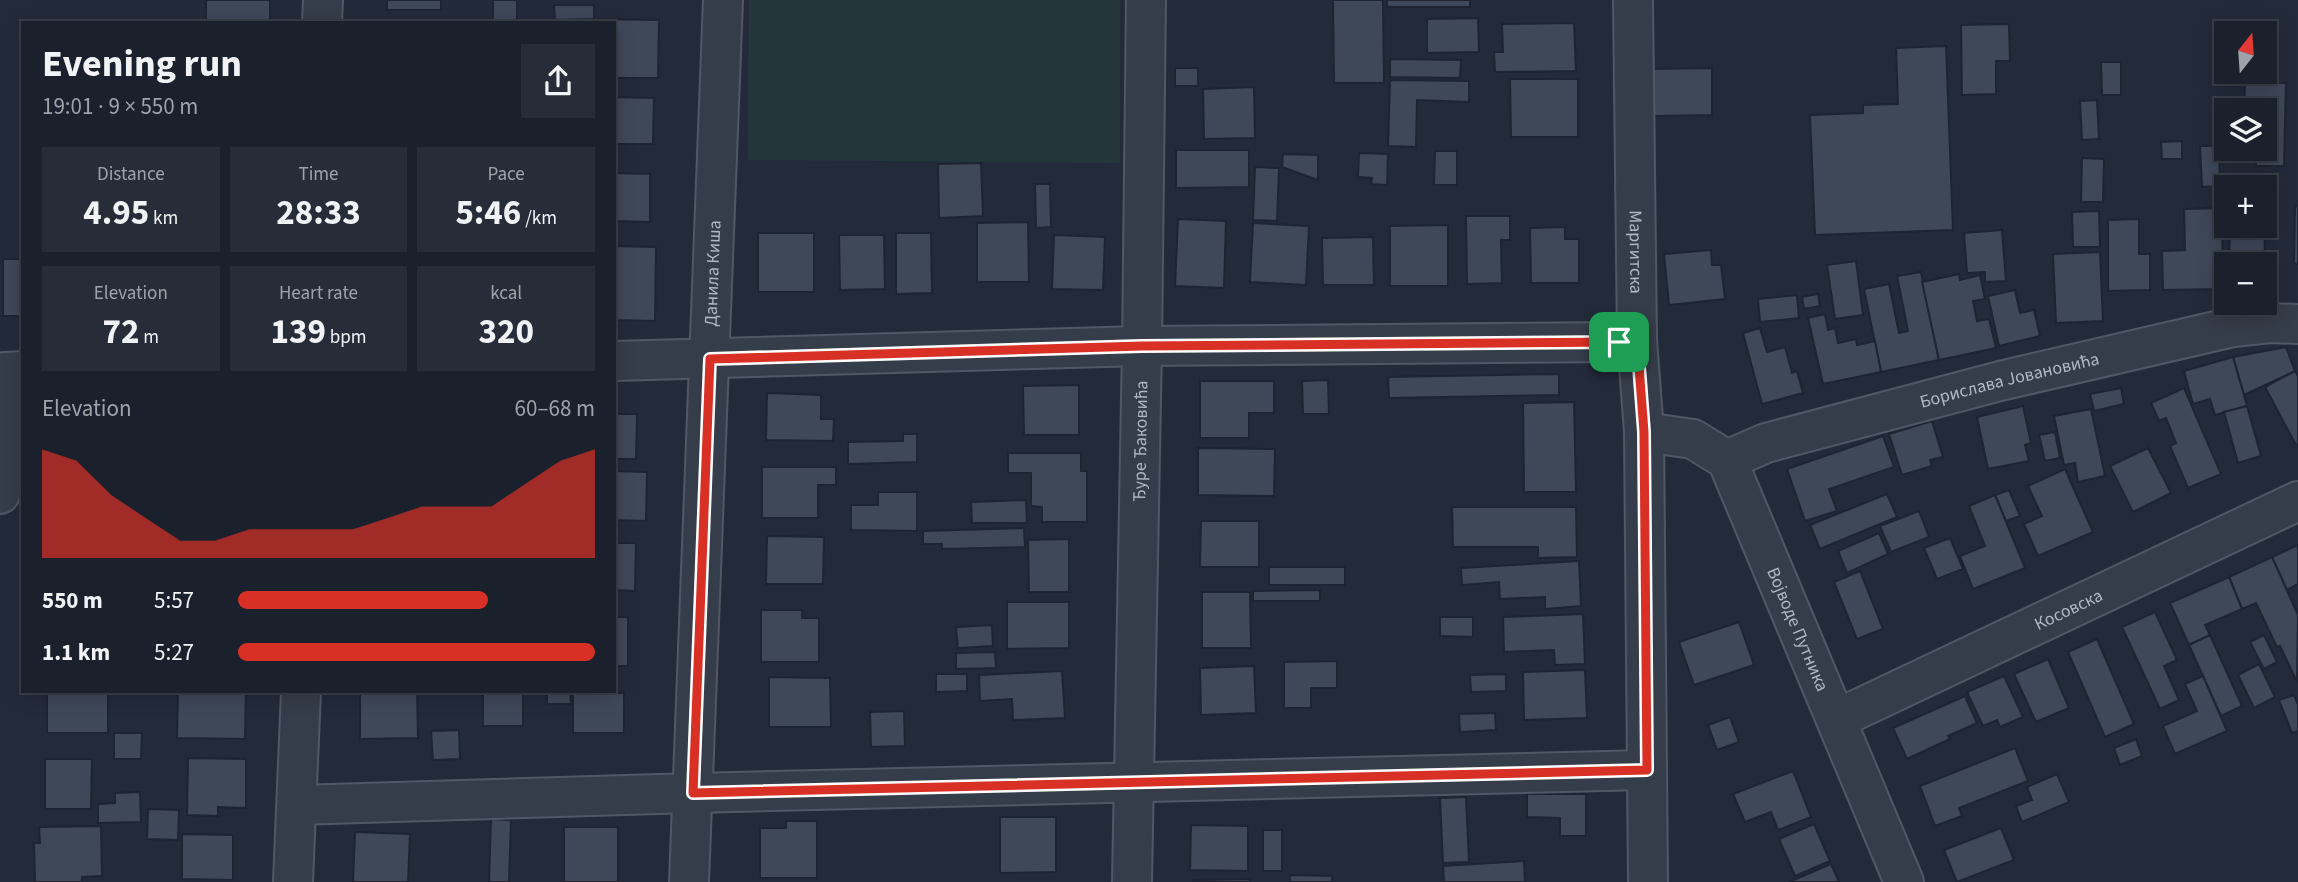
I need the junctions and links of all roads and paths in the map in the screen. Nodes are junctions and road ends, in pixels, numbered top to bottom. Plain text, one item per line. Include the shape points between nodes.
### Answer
1 (323, 0) edge
2 (723, 0) edge
3 (1146, 0) edge
4 (1633, 0) edge
5 (322, 21) edge
6 (2298, 324) edge
7 (1637, 340) junction
8 (1142, 346) junction
9 (710, 359) junction
10 (616, 361) edge
11 (14, 371) edge
12 (1644, 432) junction
13 (1727, 460) junction
14 (0, 494) edge
15 (2298, 501) edge
16 (301, 693) edge
17 (1837, 719) junction
18 (1647, 770) junction
19 (1135, 782) junction
20 (693, 793) junction
21 (297, 805) junction
22 (293, 882) edge
23 (690, 882) edge
24 (1132, 882) edge
25 (1648, 882) edge
26 (1904, 882) edge

1 - 5 street
2 - 9 street, Данила Киша
3 - 8 street, Ђуре Ђаковића
4 - 7 street, Маргитска
6 - 13 street, Борислава Јовановића via 2233,327 2000,381 1766,443
7 - 8 street
7 - 12 street, Маргитска
8 - 9 street
8 - 19 street, Ђуре Ђаковића
9 - 10 street
9 - 20 street, Данила Киша
11 - 14 street
12 - 13 street via 1693,439
12 - 18 street, Маргитска
13 - 17 street, Војводе Путника
15 - 17 street, Косовска
16 - 21 street
17 - 26 street, Војводе Путника
18 - 19 street
18 - 25 street, Маргитска
19 - 20 street
19 - 24 street, Ђуре Ђаковића
20 - 21 street
20 - 23 street, Данила Киша
21 - 22 street

